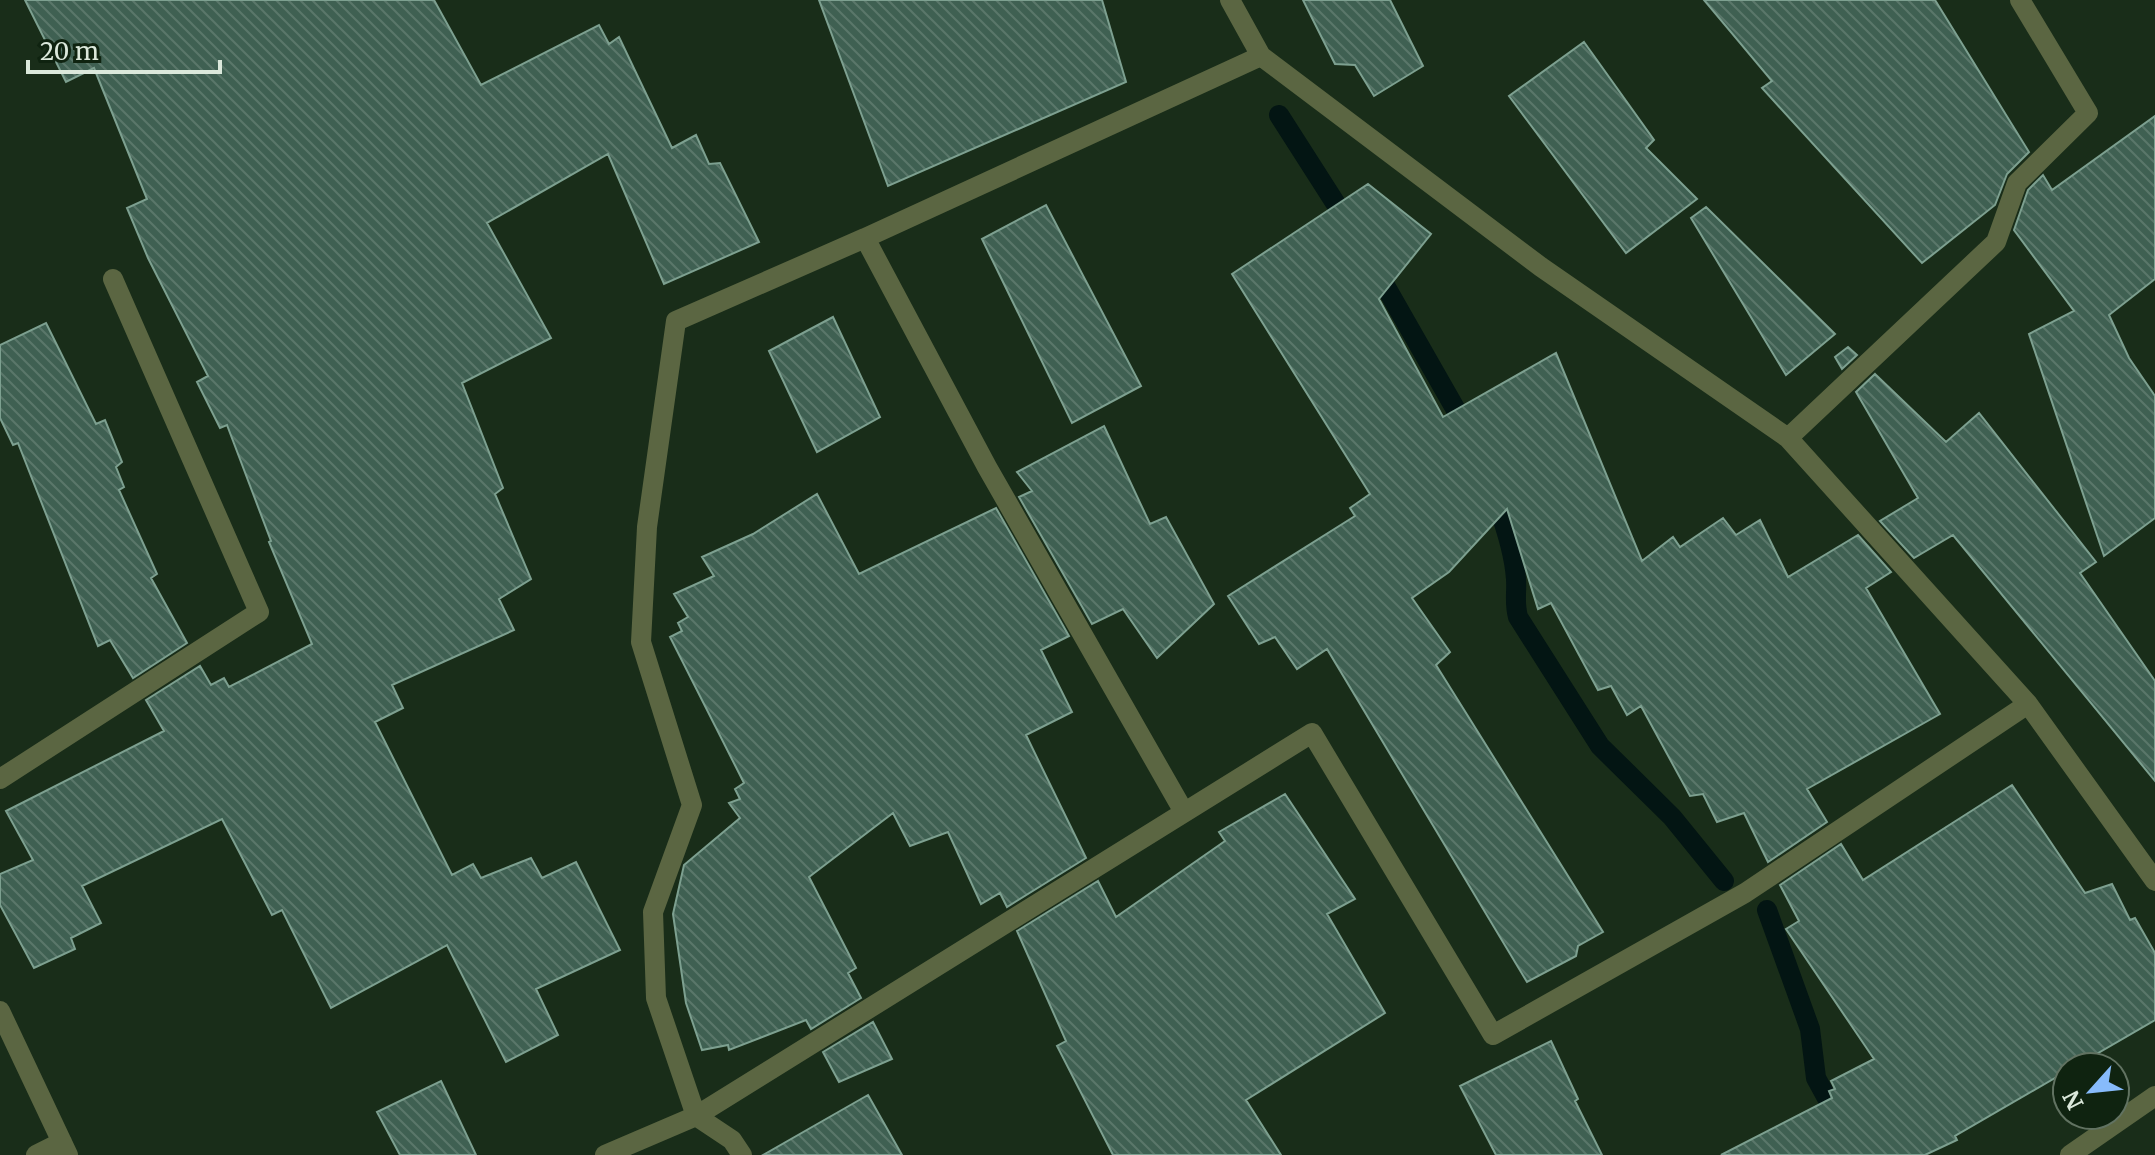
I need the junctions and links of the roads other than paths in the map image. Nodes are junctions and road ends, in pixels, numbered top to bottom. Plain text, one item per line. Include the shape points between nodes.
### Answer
1 (1230, 0) edge
2 (2020, 0) edge
3 (1261, 56) junction
4 (865, 238) junction
5 (113, 279) dead end
6 (1788, 438) junction
7 (2028, 704) junction
8 (0, 779) edge
9 (1184, 812) junction
10 (2155, 881) edge
11 (0, 1011) edge
12 (2155, 1096) edge
13 (696, 1116) junction
14 (65, 1148) edge
15 (36, 1155) edge
16 (605, 1155) edge
17 (742, 1155) edge
18 (2070, 1155) edge

1 - 3 street
2 - 6 street via 2088,113 2017,183 1996,242
3 - 4 street
3 - 6 street via 1541,267
4 - 9 street via 987,467
4 - 13 street via 676,321 647,527 641,642 692,805 653,912 656,998
5 - 8 street via 259,612
6 - 7 street
7 - 9 street via 1745,893 1493,1035 1312,733
7 - 10 street
9 - 13 street
11 - 14 street
12 - 18 street
13 - 16 street
13 - 17 street via 732,1140
14 - 15 street

